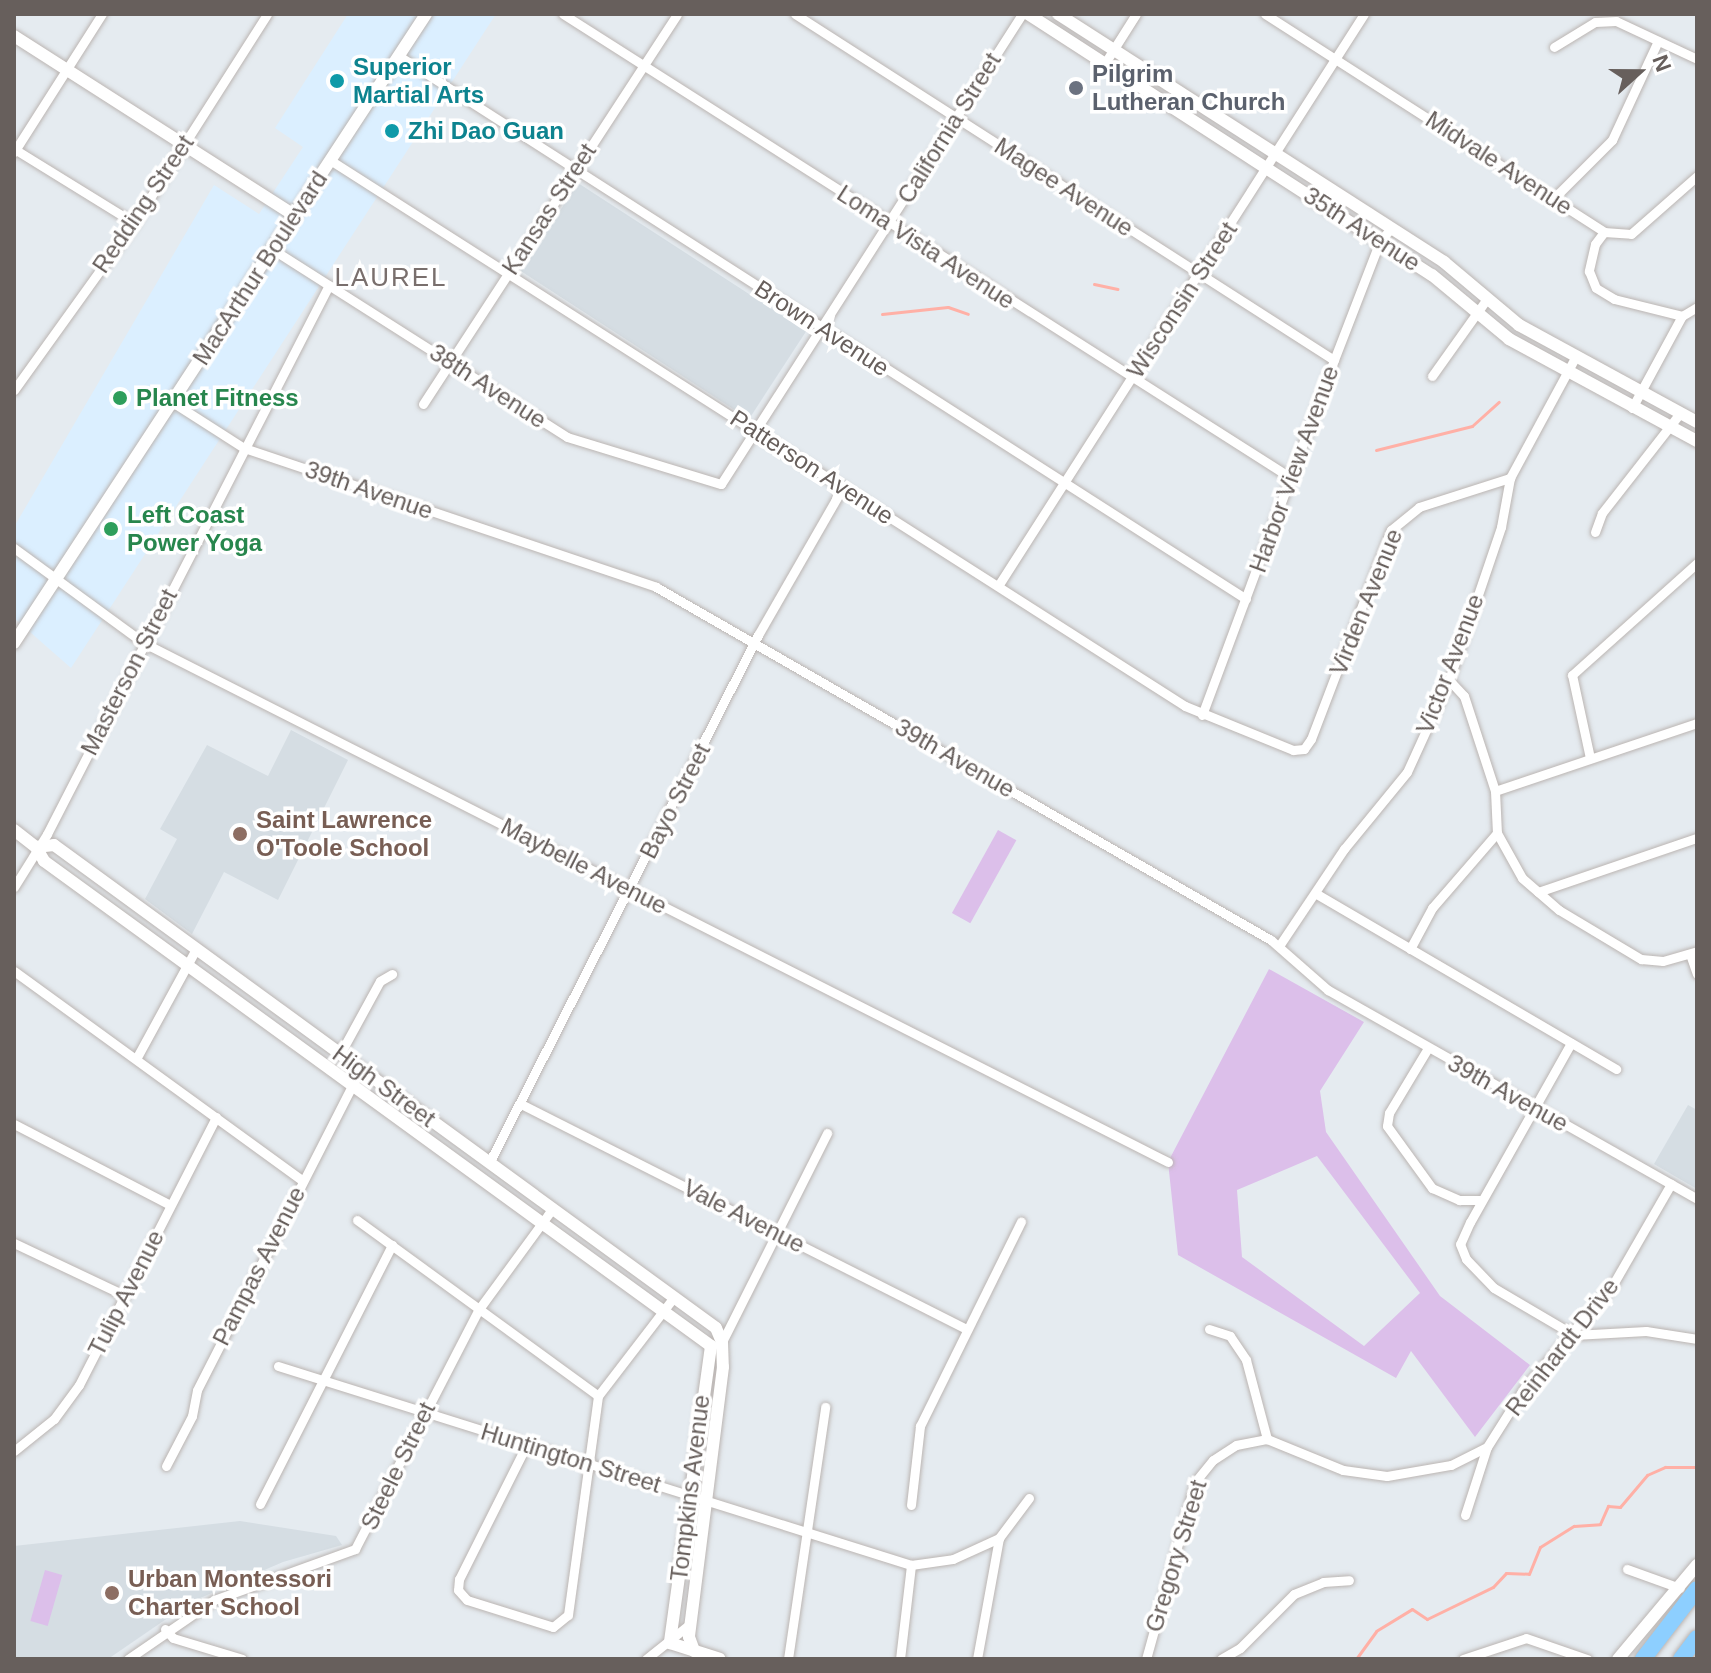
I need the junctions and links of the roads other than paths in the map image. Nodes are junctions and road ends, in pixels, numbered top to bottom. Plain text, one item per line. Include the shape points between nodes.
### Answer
1 (102, 14) edge
2 (267, 14) edge
3 (426, 14) edge
4 (563, 14) edge
5 (677, 14) edge
6 (795, 14) edge
7 (1025, 14) edge
8 (1058, 14) edge
9 (1136, 14) edge
10 (1265, 14) edge
11 (1364, 14) edge
12 (14, 36) edge
13 (1658, 41) junction
14 (1554, 47) dead end
15 (1114, 49) junction
16 (399, 56) junction
17 (1335, 59) junction
18 (1697, 59) edge
19 (1105, 63) junction
20 (643, 66) junction
21 (67, 70) junction
22 (955, 116) junction
23 (183, 144) junction
24 (15, 151) edge
25 (1276, 154) junction
26 (330, 160) junction
27 (1267, 168) junction
28 (575, 169) junction
29 (1697, 176) edge
30 (1555, 197) junction
31 (294, 215) junction
32 (134, 223) junction
33 (889, 223) junction
34 (1392, 227) junction
35 (1604, 232) junction
36 (1380, 241) junction
37 (272, 249) junction
38 (507, 273) junction
39 (1199, 274) junction
40 (329, 285) junction
41 (1486, 300) junction
42 (1697, 307) edge
43 (1475, 313) junction
44 (1682, 316) junction
45 (822, 328) junction
46 (1575, 358) junction
47 (1334, 360) junction
48 (449, 362) junction
49 (1567, 373) junction
50 (1432, 376) dead end
51 (1132, 378) junction
52 (14, 390) edge
53 (1641, 392) junction
54 (172, 402) junction
55 (423, 404) dead end
56 (1632, 408) junction
57 (1680, 413) junction
58 (1697, 422) edge
59 (1670, 427) junction
60 (755, 431) junction
61 (1697, 441) edge
62 (244, 448) junction
63 (1291, 478) junction
64 (1510, 478) junction
65 (1065, 483) junction
66 (721, 484) joint
67 (843, 487) junction
68 (1595, 532) dead end
69 (14, 548) edge
70 (1697, 563) edge
71 (56, 579) junction
72 (998, 586) junction
73 (1246, 599) junction
74 (14, 643) edge
75 (144, 643) junction
76 (755, 644) junction
77 (1449, 680) junction
78 (1202, 715) junction
79 (1697, 723) edge
80 (1304, 749) joint
81 (1590, 758) junction
82 (1495, 791) junction
83 (14, 830) edge
84 (1497, 833) junction
85 (1697, 838) edge
86 (36, 847) junction
87 (14, 887) edge
88 (630, 889) junction
89 (1538, 892) junction
90 (1315, 893) junction
91 (1279, 946) junction
92 (196, 949) junction
93 (1410, 949) junction
94 (1694, 952) edge
95 (187, 963) junction
96 (14, 971) edge
97 (392, 974) dead end
98 (1697, 974) edge
99 (1571, 1043) junction
100 (1428, 1048) junction
101 (340, 1054) junction
102 (136, 1059) junction
103 (1616, 1069) dead end
104 (360, 1070) junction
105 (351, 1085) junction
106 (521, 1104) junction
107 (1535, 1107) junction
108 (216, 1117) junction
109 (14, 1124) edge
110 (827, 1133) dead end
111 (490, 1161) junction
112 (1168, 1162) dead end
113 (302, 1180) junction
114 (1671, 1184) junction
115 (1697, 1199) edge
116 (1481, 1200) junction
117 (170, 1205) junction
118 (553, 1208) junction
119 (357, 1220) dead end
120 (1021, 1222) dead end
121 (542, 1223) junction
122 (776, 1232) junction
123 (14, 1243) edge
124 (392, 1245) junction
125 (124, 1295) junction
126 (674, 1297) junction
127 (479, 1309) junction
128 (664, 1311) junction
129 (967, 1329) junction
130 (1209, 1329) dead end
131 (1574, 1335) junction
132 (1697, 1339) edge
133 (717, 1344) junction
134 (278, 1366) dead end
135 (323, 1381) junction
136 (598, 1396) junction
137 (825, 1407) dead end
138 (424, 1412) junction
139 (1267, 1439) junction
140 (527, 1444) junction
141 (1487, 1447) junction
142 (15, 1449) edge
143 (588, 1462) junction
144 (166, 1466) dead end
145 (690, 1495) junction
146 (1029, 1498) dead end
147 (706, 1500) junction
148 (260, 1504) dead end
149 (911, 1505) dead end
150 (1465, 1515) dead end
151 (808, 1533) junction
152 (999, 1538) junction
153 (911, 1565) junction
154 (1697, 1565) edge
155 (1627, 1569) dead end
156 (1349, 1580) dead end
157 (1680, 1588) junction
158 (1697, 1589) edge
159 (691, 1623) junction
160 (165, 1629) junction
161 (1697, 1638) edge
162 (670, 1643) junction
163 (694, 1651) junction
164 (128, 1659) edge
165 (242, 1659) edge
166 (646, 1659) edge
167 (720, 1659) edge
168 (788, 1659) edge
169 (900, 1659) edge
170 (977, 1659) edge
171 (1146, 1659) edge
172 (1221, 1659) edge
173 (1463, 1659) edge
174 (1587, 1659) edge
175 (1618, 1659) edge
176 (1643, 1659) edge
177 (1681, 1659) edge

1 - 21 street
2 - 23 street, Redding Street
3 - 16 street, MacArthur Boulevard
4 - 20 street, Loma Vista Avenue
5 - 20 street, Kansas Street
6 - 22 street, Magee Avenue
7 - 19 street, 35th Avenue
7 - 22 street, California Street
8 - 15 street, 35th Avenue
9 - 15 street
10 - 17 street, Midvale Avenue
11 - 17 street, Wisconsin Street
12 - 21 street
13 - 14 street via 1616,21 1595,22
13 - 18 street
13 - 30 street via 1612,140
15 - 19 street
15 - 25 street, 35th Avenue
16 - 26 street, MacArthur Boulevard
16 - 28 street, Brown Avenue
17 - 25 street, Wisconsin Street
17 - 30 street, Midvale Avenue
19 - 27 street, 35th Avenue
20 - 28 street, Kansas Street
20 - 33 street, Loma Vista Avenue
21 - 23 street
21 - 24 street
22 - 33 street, California Street
22 - 39 street, Magee Avenue
23 - 31 street
23 - 32 street, Redding Street
24 - 32 street
25 - 27 street, Wisconsin Street
25 - 34 street, 35th Avenue
26 - 31 street, MacArthur Boulevard
26 - 38 street, Patterson Avenue
27 - 36 street, 35th Avenue
27 - 39 street, Wisconsin Street
28 - 38 street, Kansas Street
28 - 45 street, Brown Avenue
29 - 35 street via 1631,234
30 - 35 street, Midvale Avenue
31 - 37 street, MacArthur Boulevard
32 - 52 street, Redding Street
33 - 45 street, California Street
33 - 51 street, Loma Vista Avenue
34 - 36 street, Harbor View Avenue
34 - 41 street, 35th Avenue via 1444,262
35 - 44 street via 1589,271 1596,288 1614,299
36 - 43 street, 35th Avenue via 1432,275
36 - 47 street, Harbor View Avenue
37 - 40 street, 38th Avenue
37 - 54 street, MacArthur Boulevard
38 - 48 street, Kansas Street
38 - 60 street, Patterson Avenue
39 - 47 street, Magee Avenue
39 - 51 street, Wisconsin Street
40 - 48 street, 38th Avenue
40 - 62 street, Masterson Street
41 - 43 street
41 - 46 street, 35th Avenue
42 - 44 street
43 - 49 street, 35th Avenue
43 - 50 street
44 - 53 street
45 - 60 street, California Street
45 - 65 street, Brown Avenue
46 - 49 street, Victor Avenue
46 - 53 street, 35th Avenue
47 - 63 street, Harbor View Avenue
48 - 55 street, Kansas Street
48 - 66 street, 38th Avenue via 567,437
49 - 56 street, 35th Avenue
49 - 64 street, Victor Avenue
51 - 63 street, Loma Vista Avenue
51 - 65 street, Wisconsin Street
53 - 56 street
53 - 57 street, 35th Avenue
54 - 62 street, 39th Avenue
54 - 71 street, MacArthur Boulevard
56 - 59 street, 35th Avenue
57 - 58 street, 35th Avenue
57 - 59 street
59 - 61 street, 35th Avenue
59 - 68 street via 1602,513
60 - 66 street, California Street
60 - 67 street, Patterson Avenue
62 - 75 street, Masterson Street
62 - 76 street, 39th Avenue via 647,583
63 - 73 street, Harbor View Avenue
64 - 77 street, Victor Avenue via 1501,527
64 - 80 street, Virden Avenue via 1419,507 1391,530
65 - 72 street, Wisconsin Street
65 - 73 street, Brown Avenue
67 - 72 street, Patterson Avenue
67 - 76 street, Bayo Street
69 - 71 street, Maybelle Avenue
70 - 81 street via 1572,675
71 - 74 street, MacArthur Boulevard
71 - 75 street, Maybelle Avenue
72 - 78 street, Patterson Avenue
73 - 78 street, Harbor View Avenue
75 - 86 street, Masterson Street
75 - 88 street, Maybelle Avenue
76 - 88 street, Bayo Street
76 - 91 street, 39th Avenue
77 - 82 street via 1464,696
77 - 90 street, Victor Avenue via 1407,772
78 - 80 street, Patterson Avenue via 1293,750
79 - 81 street
81 - 82 street
82 - 84 street
83 - 86 street, High Street
84 - 89 street via 1522,878
84 - 93 street via 1432,908
85 - 89 street
86 - 87 street, Masterson Street
86 - 92 street, High Street via 54,845
86 - 95 street, High Street via 44,861
88 - 106 street, Bayo Street
88 - 112 street, Maybelle Avenue
89 - 94 street via 1641,959 1651,962
90 - 91 street, Victor Avenue
90 - 93 street
91 - 100 street, 39th Avenue via 1328,990
92 - 95 street
92 - 101 street, High Street
93 - 99 street
94 - 98 street
95 - 102 street
95 - 105 street, High Street
96 - 102 street
97 - 101 street via 380,981
99 - 103 street
99 - 107 street
100 - 107 street, 39th Avenue
100 - 116 street via 1389,1113 1387,1126 1432,1188 1459,1200
101 - 104 street, High Street
102 - 108 street
104 - 105 street, Pampas Avenue
104 - 111 street, High Street
105 - 113 street, Pampas Avenue
105 - 121 street, High Street
106 - 111 street, Bayo Street
106 - 122 street, Vale Avenue
107 - 114 street, 39th Avenue
107 - 116 street
108 - 113 street
108 - 117 street, Tulip Avenue
109 - 117 street
110 - 122 street, Tompkins Avenue
111 - 118 street, High Street
113 - 144 street, Pampas Avenue via 197,1390 192,1416
114 - 115 street, 39th Avenue
114 - 131 street, Reinhardt Drive via 1612,1286
116 - 131 street via 1460,1244 1466,1259 1494,1288
117 - 125 street, Tulip Avenue
118 - 121 street, Steele Street
118 - 126 street, High Street
119 - 124 street
120 - 129 street
121 - 127 street, Steele Street
121 - 128 street, High Street
122 - 129 street, Vale Avenue
122 - 133 street, Tompkins Avenue
123 - 125 street
124 - 127 street
124 - 135 street
125 - 142 street, Tulip Avenue via 68,1402
126 - 128 street
126 - 133 street, High Street via 715,1327
127 - 136 street
127 - 138 street, Steele Street
128 - 133 street, High Street
128 - 136 street
129 - 149 street via 920,1426
130 - 139 street via 1230,1336 1246,1360
131 - 132 street via 1646,1331
131 - 141 street, Reinhardt Drive via 1525,1387
133 - 145 street, Tompkins Avenue
133 - 147 street, Tompkins Avenue
134 - 135 street, Huntington Street
135 - 138 street, Huntington Street
135 - 148 street
136 - 143 street
137 - 151 street
138 - 140 street, Huntington Street
138 - 160 street, Steele Street via 355,1549 239,1588
139 - 141 street via 1343,1470 1387,1476 1451,1465
139 - 171 street, Gregory Street via 1236,1445 1213,1460 1195,1482
140 - 143 street, Huntington Street
140 - 143 street via 458,1590 467,1600 531,1621 562,1624 570,1608
141 - 150 street, Reinhardt Drive
143 - 145 street, Huntington Street
145 - 147 street, Huntington Street
145 - 162 street, Tompkins Avenue
146 - 152 street, Huntington Street
147 - 151 street, Huntington Street
147 - 159 street, Tompkins Avenue
151 - 153 street, Huntington Street
151 - 168 street
152 - 153 street, Huntington Street via 953,1559
152 - 170 street
153 - 169 street
154 - 157 street
155 - 157 street
156 - 172 street via 1323,1582 1294,1594 1240,1648
157 - 175 street
158 - 176 highway
159 - 162 street
159 - 163 street, Tompkins Avenue
160 - 164 street, Steele Street
160 - 165 street via 173,1638
161 - 177 highway
162 - 163 street
162 - 166 street
163 - 167 street
173 - 174 street via 1526,1638

